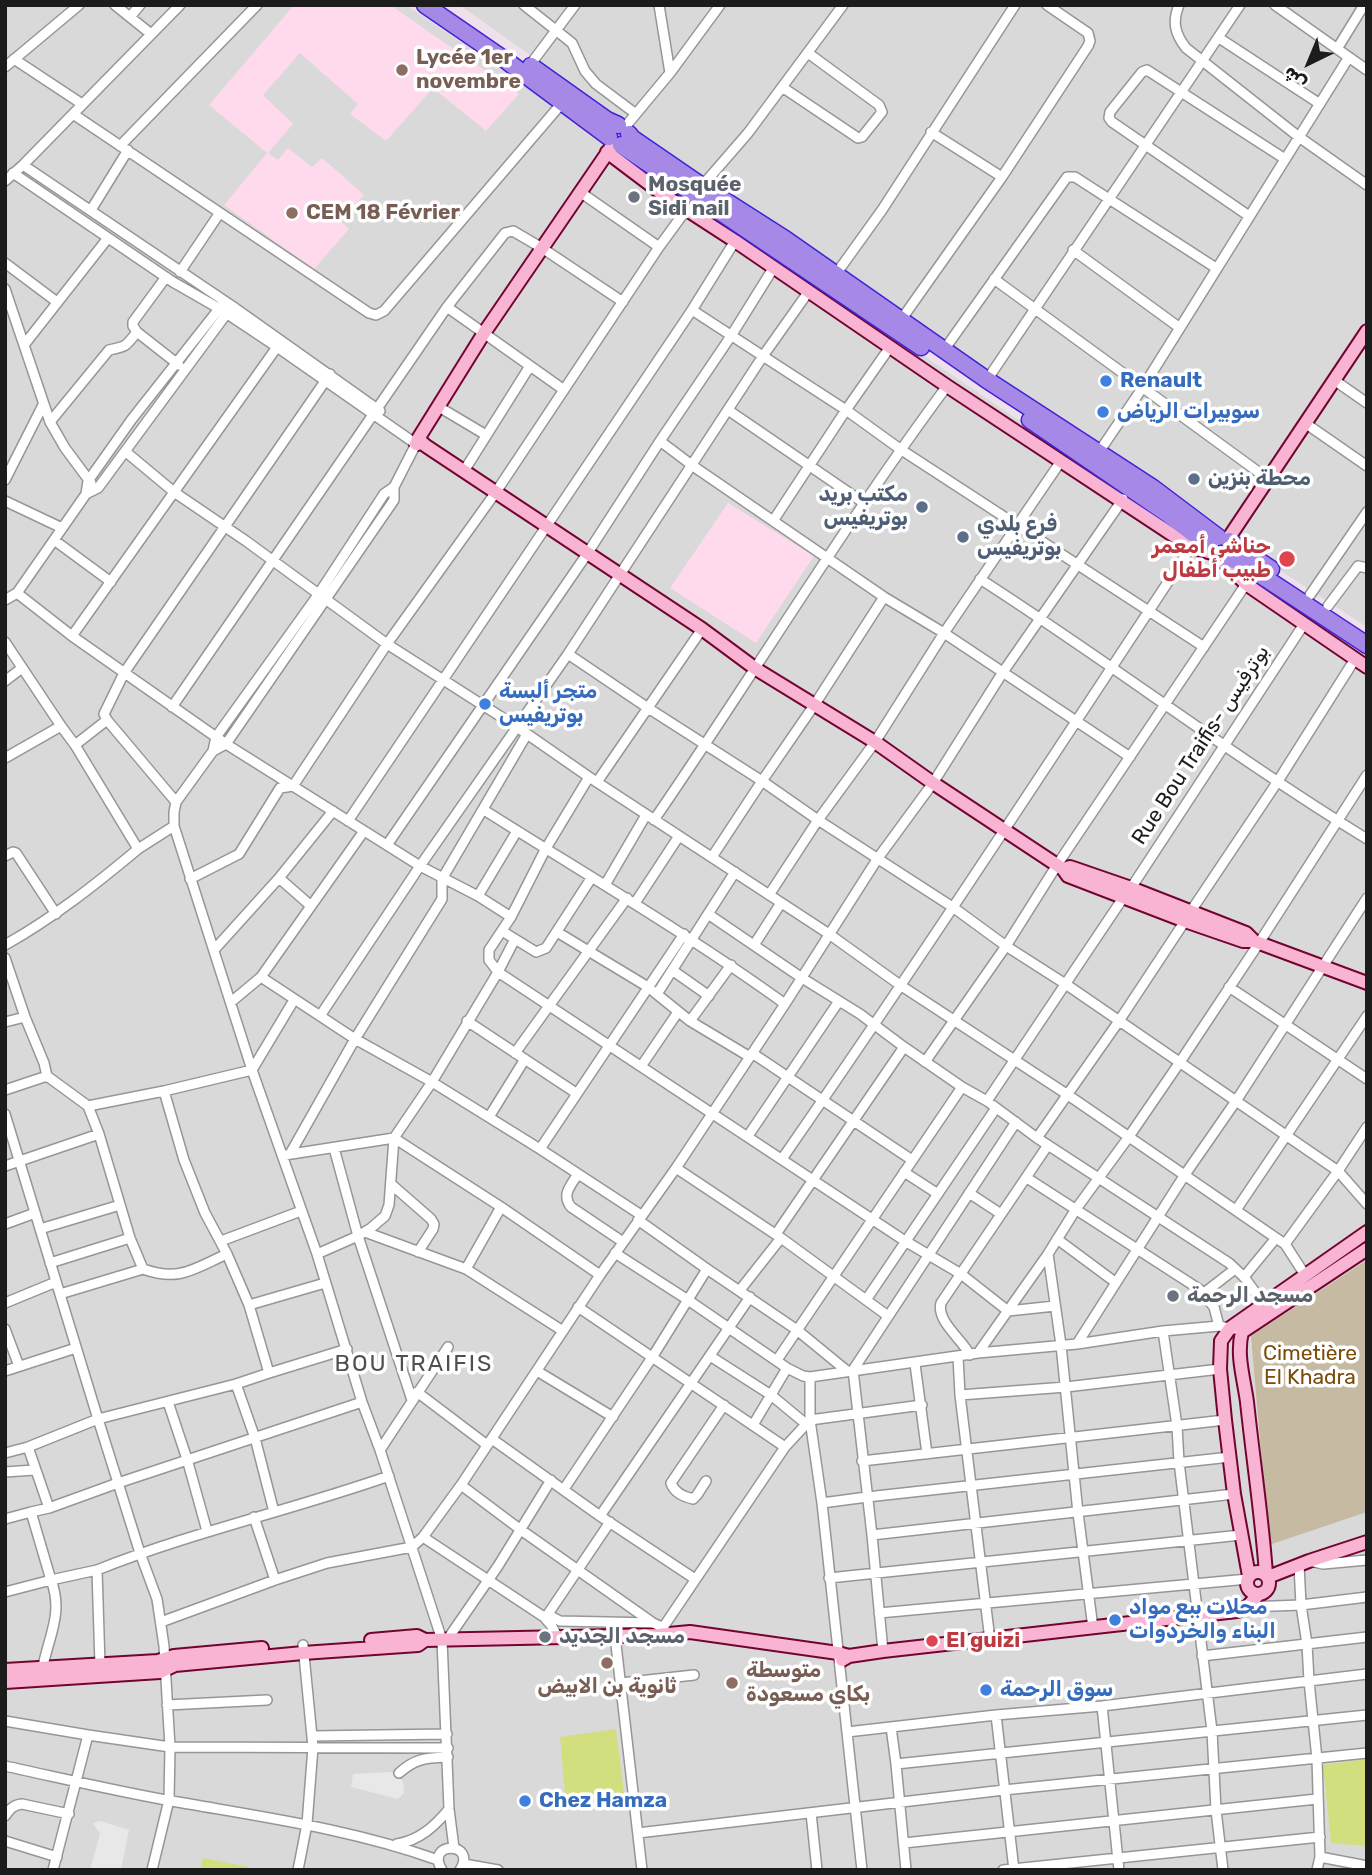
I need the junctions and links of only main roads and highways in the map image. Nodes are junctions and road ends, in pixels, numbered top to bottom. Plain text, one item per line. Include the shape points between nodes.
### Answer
1 (425, 5) edge
2 (443, 5) edge
3 (620, 135) junction
4 (1220, 547) junction
5 (1367, 632) edge
6 (1367, 645) edge

1 - 3 highway via 562,103
2 - 3 highway via 607,120
3 - 4 highway via 1126,495
3 - 4 highway via 632,138 1153,488
4 - 5 highway via 1248,555
4 - 6 highway

